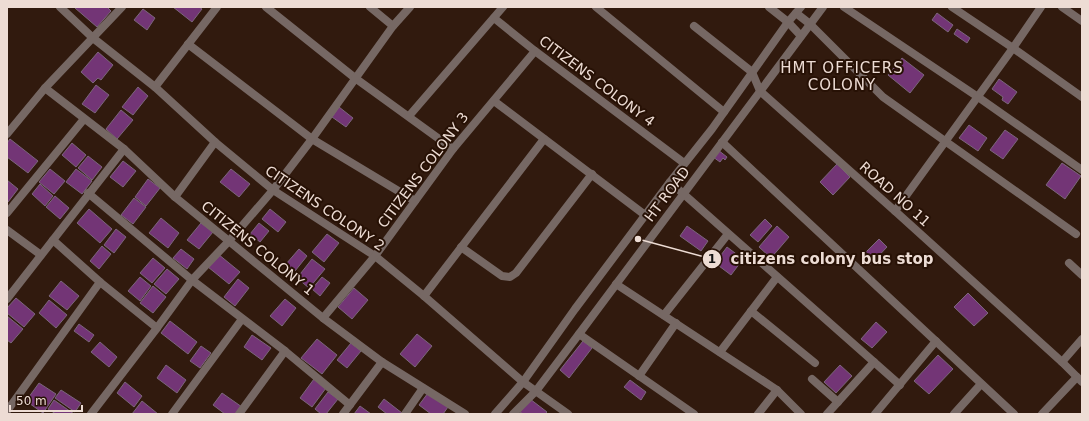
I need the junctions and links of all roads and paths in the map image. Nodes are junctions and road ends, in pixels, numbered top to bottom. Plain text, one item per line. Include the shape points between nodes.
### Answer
1 (60, 7) edge
2 (122, 7) edge
3 (217, 7) edge
4 (266, 7) edge
5 (370, 7) edge
6 (410, 7) edge
7 (503, 7) edge
8 (596, 7) edge
9 (769, 7) edge
10 (823, 7) edge
11 (844, 7) edge
12 (952, 7) edge
13 (1041, 7) edge
14 (1062, 7) edge
15 (798, 10) edge
16 (494, 18) junction
17 (1082, 21) edge
18 (788, 22) junction
19 (810, 24) junction
20 (393, 26) junction
21 (694, 26) dead end
22 (800, 36) junction
23 (93, 38) junction
24 (188, 44) junction
25 (1013, 48) junction
26 (535, 51) junction
27 (752, 72) junction
28 (355, 78) junction
29 (155, 87) junction
30 (45, 88) junction
31 (760, 91) junction
32 (978, 97) junction
33 (1082, 97) edge
34 (494, 101) junction
35 (724, 112) junction
36 (409, 116) junction
37 (84, 119) junction
38 (7, 134) edge
39 (312, 139) junction
40 (544, 139) junction
41 (945, 141) junction
42 (215, 142) junction
43 (722, 142) junction
44 (124, 149) junction
45 (453, 149) junction
46 (684, 163) junction
47 (1082, 170) edge
48 (592, 174) junction
49 (670, 182) junction
50 (273, 190) junction
51 (88, 193) junction
52 (683, 194) junction
53 (175, 197) junction
54 (414, 201) junction
55 (895, 211) junction
56 (7, 213) edge
57 (645, 215) junction
58 (7, 230) edge
59 (728, 234) junction
60 (1076, 234) dead end
61 (53, 240) junction
62 (229, 242) junction
63 (461, 247) junction
64 (41, 255) junction
65 (374, 256) junction
66 (1069, 263) dead end
67 (1082, 275) edge
68 (777, 277) junction
69 (192, 280) junction
70 (100, 282) junction
71 (616, 284) junction
72 (424, 296) junction
73 (7, 299) edge
74 (751, 312) junction
75 (664, 315) junction
76 (323, 318) junction
77 (242, 319) junction
78 (676, 323) junction
79 (157, 328) junction
80 (580, 334) junction
81 (1082, 340) edge
82 (936, 341) junction
83 (285, 351) junction
84 (720, 352) junction
85 (382, 362) junction
86 (874, 362) junction
87 (1062, 362) junction
88 (815, 363) dead end
89 (639, 376) junction
90 (1079, 379) edge
91 (812, 380) dead end
92 (523, 382) junction
93 (900, 384) junction
94 (981, 384) junction
95 (423, 388) junction
96 (777, 390) junction
97 (536, 391) junction
98 (838, 402) junction
99 (350, 405) junction
100 (7, 411) edge
101 (91, 414) edge
102 (172, 414) edge
103 (239, 414) edge
104 (342, 414) edge
105 (405, 414) edge
106 (465, 414) edge
107 (495, 414) edge
108 (514, 414) edge
109 (568, 414) edge
110 (694, 414) edge
111 (758, 414) edge
112 (801, 414) edge
113 (827, 414) edge
114 (875, 414) edge
115 (954, 414) edge
116 (1014, 414) edge
117 (1042, 414) edge

1 - 23 street, CITIZENS COLONY 2
2 - 23 street
3 - 24 street
4 - 28 street
5 - 20 street
6 - 20 street
7 - 16 street
8 - 35 street
9 - 18 street
10 - 19 street, HT ROAD
11 - 32 street
12 - 25 street
13 - 25 street
14 - 17 street
15 - 18 street, HT ROAD
15 - 19 street
16 - 26 street, CITIZENS COLONY 4
16 - 36 street
18 - 22 street
18 - 27 street, HT ROAD
19 - 22 street, HT ROAD
19 - 41 street via 883,97
20 - 28 street
21 - 27 street, ROAD NO 11
22 - 31 street, HT ROAD
23 - 29 street, CITIZENS COLONY 2
23 - 30 street
24 - 29 street
24 - 39 street
25 - 32 street
25 - 33 street
26 - 34 street, CITIZENS COLONY 3
26 - 46 street, CITIZENS COLONY 4
27 - 31 street, ROAD NO 11
27 - 35 street, HT ROAD
28 - 36 street
28 - 39 street
29 - 42 street, CITIZENS COLONY 2
30 - 37 street, CITIZENS COLONY 1
30 - 38 street
31 - 43 street, HT ROAD
31 - 55 street, ROAD NO 11
32 - 41 street
32 - 47 street
34 - 40 street
34 - 45 street, CITIZENS COLONY 3
35 - 46 street, HT ROAD
36 - 45 street
37 - 44 street, CITIZENS COLONY 1
37 - 56 street
39 - 50 street
39 - 54 street
40 - 48 street
40 - 63 street
41 - 55 street
41 - 60 street
42 - 50 street, CITIZENS COLONY 2
42 - 53 street
43 - 52 street, HT ROAD
43 - 82 street
44 - 51 street
44 - 53 street, CITIZENS COLONY 1
45 - 54 street, CITIZENS COLONY 3
46 - 49 street, HT ROAD
48 - 57 street
48 - 63 street via 516,273 510,277 502,276
49 - 52 street
49 - 57 street, HT ROAD
50 - 62 street
50 - 65 street, CITIZENS COLONY 2
51 - 61 street
51 - 69 street
52 - 59 street
52 - 71 street, HT ROAD
53 - 62 street, CITIZENS COLONY 1
54 - 65 street, CITIZENS COLONY 3
55 - 87 street, ROAD NO 11
57 - 92 street, HT ROAD
58 - 64 street
59 - 68 street
59 - 75 street
61 - 64 street
61 - 70 street
62 - 69 street
62 - 76 street, CITIZENS COLONY 1
63 - 72 street
64 - 73 street
65 - 72 street, CITIZENS COLONY 2
65 - 76 street, CITIZENS COLONY 3
66 - 67 street
68 - 74 street
68 - 86 street
69 - 77 street
69 - 79 street
70 - 79 street
70 - 100 street
71 - 75 street
71 - 80 street, HT ROAD
72 - 92 street, CITIZENS COLONY 2
74 - 84 street
74 - 88 street
75 - 78 street
76 - 85 street, CITIZENS COLONY 1
77 - 83 street
77 - 102 street
78 - 84 street
78 - 89 street
79 - 101 street
80 - 89 street
80 - 97 street, HT ROAD
81 - 87 street
82 - 93 street
82 - 94 street
83 - 99 street
83 - 103 street
84 - 96 street
85 - 95 street, CITIZENS COLONY 1
85 - 99 street
86 - 93 street
86 - 98 street
87 - 90 street, ROAD NO 11
89 - 110 street
90 - 117 street
91 - 98 street
92 - 97 street, CITIZENS COLONY 2
92 - 107 street, HT ROAD
93 - 114 street
94 - 115 street
94 - 116 street
95 - 105 street
95 - 106 street, CITIZENS COLONY 1
96 - 111 street
96 - 112 street
97 - 108 street, HT ROAD
97 - 109 street, CITIZENS COLONY 2
98 - 113 street
99 - 104 street

